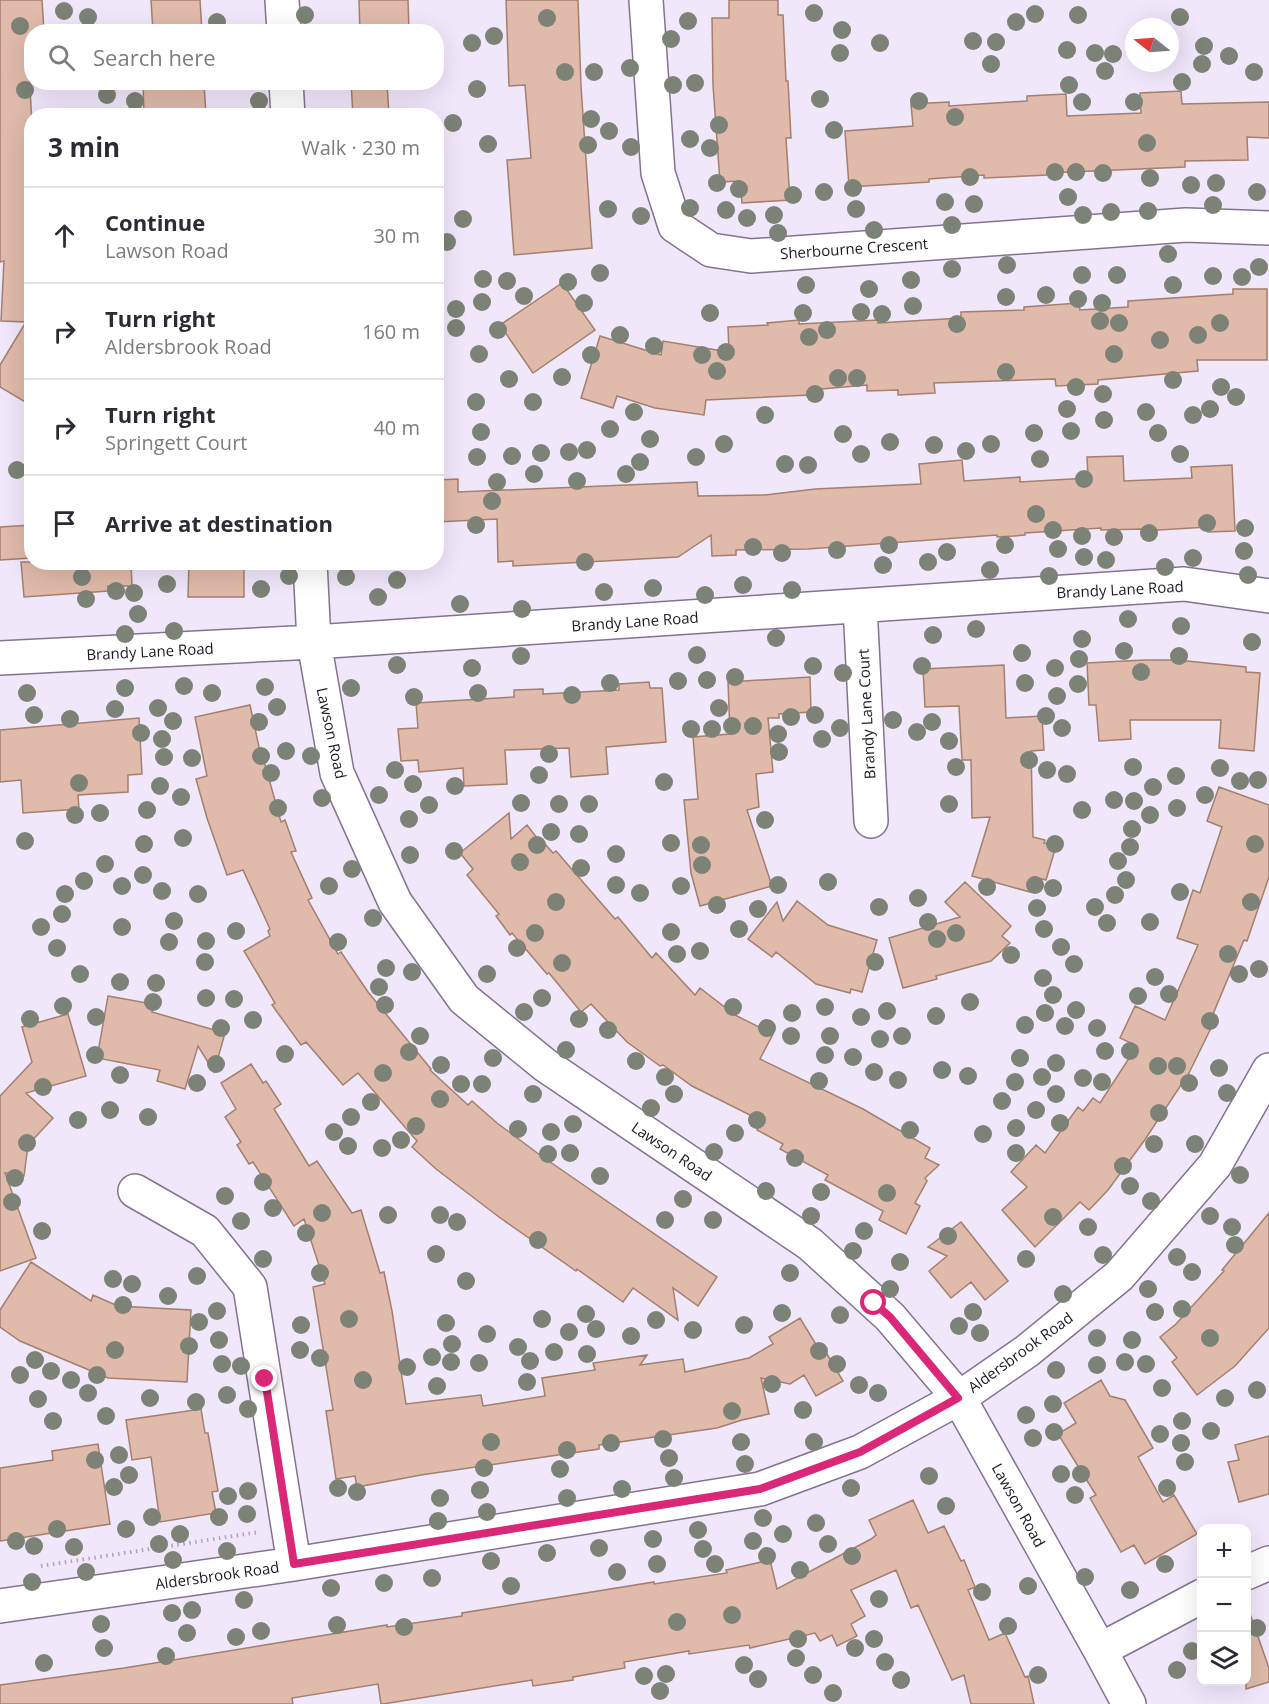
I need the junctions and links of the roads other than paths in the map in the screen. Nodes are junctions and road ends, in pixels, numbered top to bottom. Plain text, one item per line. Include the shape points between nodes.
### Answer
1 (282, 0) edge
2 (646, 0) edge
3 (284, 24) edge
4 (286, 90) edge
5 (288, 108) edge
6 (1269, 228) edge
7 (310, 570) edge
8 (1269, 597) edge
9 (860, 606) junction
10 (314, 642) junction
11 (0, 658) edge
12 (871, 821) dead end
13 (1269, 1070) edge
14 (135, 1191) dead end
15 (958, 1398) junction
16 (1269, 1563) edge
17 (294, 1564) junction
18 (1251, 1570) edge
19 (1197, 1599) edge
20 (0, 1606) edge
21 (1100, 1650) junction
22 (1129, 1704) edge

1 - 3 street
2 - 6 street, Sherbourne Crescent via 658,173 675,226 711,250 751,256 1186,225
4 - 5 street
7 - 10 street, Lawson Road
8 - 9 street, Brandy Lane Road via 1184,584
9 - 10 street, Brandy Lane Road
9 - 12 street, Brandy Lane Court
10 - 11 street, Brandy Lane Road
10 - 15 street, Lawson Road via 337,773 395,902 464,999 545,1065 810,1244 890,1317
13 - 15 street, Aldersbrook Road via 1215,1165 1119,1276 1027,1352
14 - 17 street via 205,1231 250,1287
15 - 17 street, Aldersbrook Road via 860,1452 760,1489
15 - 21 street, Lawson Road
16 - 18 street
17 - 20 street, Aldersbrook Road
19 - 21 street
21 - 22 street, Lawson Road

